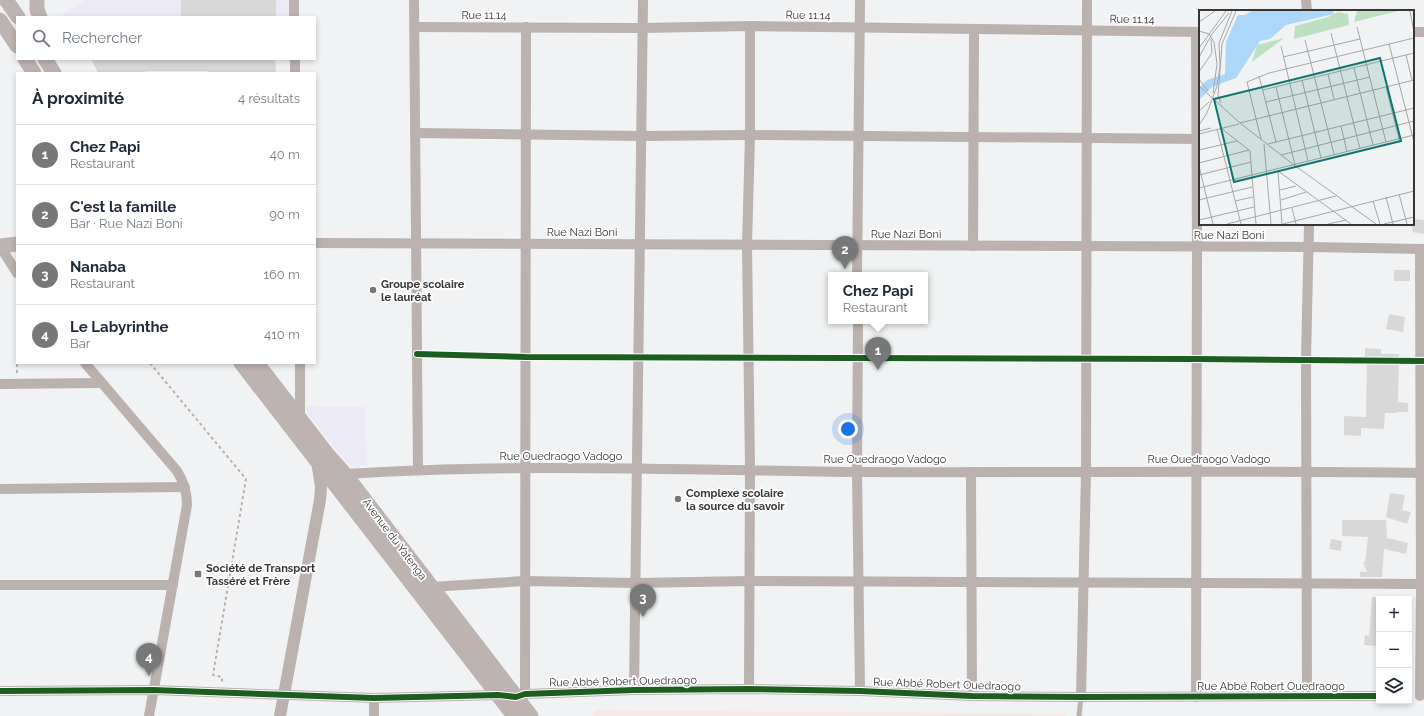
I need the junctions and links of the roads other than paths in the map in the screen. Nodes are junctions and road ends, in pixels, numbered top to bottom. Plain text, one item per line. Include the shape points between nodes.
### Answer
1 (6, 0) edge
2 (11, 0) edge
3 (37, 0) edge
4 (294, 0) edge
5 (414, 0) edge
6 (643, 0) edge
7 (860, 0) edge
8 (1087, 0) edge
9 (1306, 0) edge
10 (1307, 10) edge
11 (18, 16) edge
12 (19, 16) edge
13 (40, 16) edge
14 (294, 16) edge
15 (0, 20) edge
16 (750, 26) junction
17 (415, 27) junction
18 (526, 27) junction
19 (642, 28) junction
20 (860, 28) junction
21 (974, 30) junction
22 (1086, 30) junction
23 (1198, 32) edge
24 (16, 44) edge
25 (26, 60) edge
26 (46, 60) edge
27 (56, 60) edge
28 (295, 60) edge
29 (33, 72) edge
30 (53, 72) edge
31 (62, 72) edge
32 (295, 72) edge
33 (416, 133) junction
34 (526, 135) junction
35 (750, 135) junction
36 (641, 136) junction
37 (858, 136) junction
38 (973, 137) junction
39 (1086, 138) junction
40 (1198, 139) edge
41 (1310, 225) edge
42 (0, 235) edge
43 (16, 236) edge
44 (316, 243) edge
45 (416, 243) junction
46 (16, 244) edge
47 (526, 244) junction
48 (640, 244) junction
49 (747, 245) junction
50 (0, 246) edge
51 (857, 246) junction
52 (974, 246) junction
53 (1086, 246) junction
54 (1198, 247) junction
55 (1310, 247) junction
56 (1422, 249) edge
57 (16, 270) edge
58 (857, 272) edge
59 (858, 324) edge
60 (86, 364) edge
61 (242, 364) edge
62 (258, 364) edge
63 (300, 364) edge
64 (101, 383) junction
65 (0, 384) edge
66 (300, 419) junction
67 (317, 461) junction
68 (526, 468) junction
69 (637, 468) junction
70 (750, 469) junction
71 (418, 470) junction
72 (1197, 471) junction
73 (857, 472) junction
74 (971, 472) junction
75 (1086, 472) junction
76 (1307, 472) junction
77 (1422, 473) edge
78 (345, 474) junction
79 (185, 487) junction
80 (0, 489) edge
81 (343, 495) junction
82 (320, 500) junction
83 (525, 581) junction
84 (749, 581) junction
85 (858, 582) junction
86 (1084, 582) junction
87 (636, 583) junction
88 (972, 583) junction
89 (1196, 583) junction
90 (1306, 584) junction
91 (1423, 584) edge
92 (0, 585) edge
93 (173, 585) junction
94 (431, 587) junction
95 (749, 689) junction
96 (153, 690) junction
97 (634, 690) junction
98 (0, 691) edge
99 (860, 691) junction
100 (520, 695) junction
101 (1307, 695) junction
102 (284, 696) junction
103 (498, 696) junction
104 (972, 696) junction
105 (1376, 696) edge
106 (1422, 696) edge
107 (1081, 697) junction
108 (1196, 697) junction
109 (374, 698) junction
110 (376, 714) edge
111 (149, 716) edge
112 (280, 716) edge
113 (514, 716) edge
114 (531, 716) edge
115 (1079, 716) edge

1 - 11 main road
2 - 12 main road
3 - 13 main road
4 - 14 street
5 - 17 street
6 - 19 street
7 - 20 street
8 - 22 street
9 - 10 street
15 - 24 main road
16 - 19 street, Rue 11.14
16 - 20 street, Rue 11.14
16 - 35 street
17 - 18 street, Rue 11.14
17 - 33 street
18 - 19 street, Rue 11.14
18 - 34 street
19 - 36 street
20 - 21 street, Rue 11.14
20 - 37 street
21 - 22 street, Rue 11.14
21 - 38 street
22 - 23 street, Rue 11.14
22 - 39 street
23 - 40 street
25 - 29 main road
26 - 30 main road
27 - 31 main road
28 - 32 street
33 - 34 street
33 - 45 street
34 - 36 street
34 - 47 street
35 - 36 street
35 - 37 street
35 - 49 street
36 - 48 street
37 - 38 street
37 - 51 street
38 - 39 street
38 - 52 street
39 - 40 street
39 - 53 street
40 - 54 street
41 - 55 street
42 - 43 main road
44 - 45 street, Rue Nazi Boni
45 - 47 street, Rue Nazi Boni
45 - 71 street
46 - 50 main road
47 - 48 street, Rue Nazi Boni
47 - 68 street
48 - 49 street, Rue Nazi Boni
48 - 69 street
49 - 51 street, Rue Nazi Boni
49 - 70 street
50 - 57 street
51 - 52 street, Rue Nazi Boni
51 - 58 street
52 - 53 street, Rue Nazi Boni
53 - 54 street, Rue Nazi Boni
53 - 75 street
54 - 55 street, Rue Nazi Boni
54 - 72 street
55 - 56 street, Rue Nazi Boni
55 - 76 street via 1306,360
56 - 77 street
59 - 73 street
60 - 64 street
61 - 67 main road, Avenue du Yatenga
62 - 66 main road, Avenue du Yatenga
63 - 66 street
64 - 65 street
64 - 79 street via 177,471
66 - 78 main road, Avenue du Yatenga
67 - 81 main road, Avenue du Yatenga
67 - 82 street
68 - 69 street, Rue Ouedraogo Vadogo
68 - 71 street, Rue Ouedraogo Vadogo
68 - 83 street
69 - 70 street, Rue Ouedraogo Vadogo
69 - 87 street
70 - 73 street, Rue Ouedraogo Vadogo
70 - 84 street
71 - 78 street, Rue Ouedraogo Vadogo
72 - 75 street, Rue Ouedraogo Vadogo
72 - 76 street, Rue Ouedraogo Vadogo
72 - 89 street
73 - 74 street, Rue Ouedraogo Vadogo
73 - 85 street
74 - 75 street, Rue Ouedraogo Vadogo
74 - 88 street
75 - 86 street
76 - 77 street, Rue Ouedraogo Vadogo
76 - 90 street
77 - 91 street
78 - 94 main road, Avenue du Yatenga
79 - 80 street
79 - 93 street via 187,505
81 - 82 street via 335,491 324,492
81 - 103 main road, Avenue du Yatenga
82 - 102 street
83 - 87 street
83 - 94 street
83 - 100 street
84 - 85 street
84 - 87 street
84 - 95 street
85 - 88 street
85 - 99 street
86 - 88 street
86 - 89 street
86 - 107 street
87 - 97 street
88 - 104 street
89 - 90 street
89 - 108 street
90 - 91 street
90 - 101 street
91 - 106 street
92 - 93 street
93 - 96 street
94 - 100 main road, Avenue du Yatenga
95 - 97 street, Rue Abbé Robert Ouedraogo
95 - 99 street, Rue Abbé Robert Ouedraogo
96 - 98 street, Rue Abbé Robert Ouedraogo
96 - 102 street, Rue Abbé Robert Ouedraogo
96 - 111 street
97 - 100 street, Rue Abbé Robert Ouedraogo
99 - 104 street, Rue Abbé Robert Ouedraogo
100 - 103 street, Rue Abbé Robert Ouedraogo
100 - 114 main road, Avenue du Yatenga
101 - 105 street, Rue Abbé Robert Ouedraogo
101 - 108 street, Rue Abbé Robert Ouedraogo
102 - 109 street, Rue Abbé Robert Ouedraogo
102 - 112 street
103 - 109 street, Rue Abbé Robert Ouedraogo
103 - 113 main road, Avenue du Yatenga
104 - 107 street, Rue Abbé Robert Ouedraogo
107 - 108 street, Rue Abbé Robert Ouedraogo
107 - 115 lane
109 - 110 street

